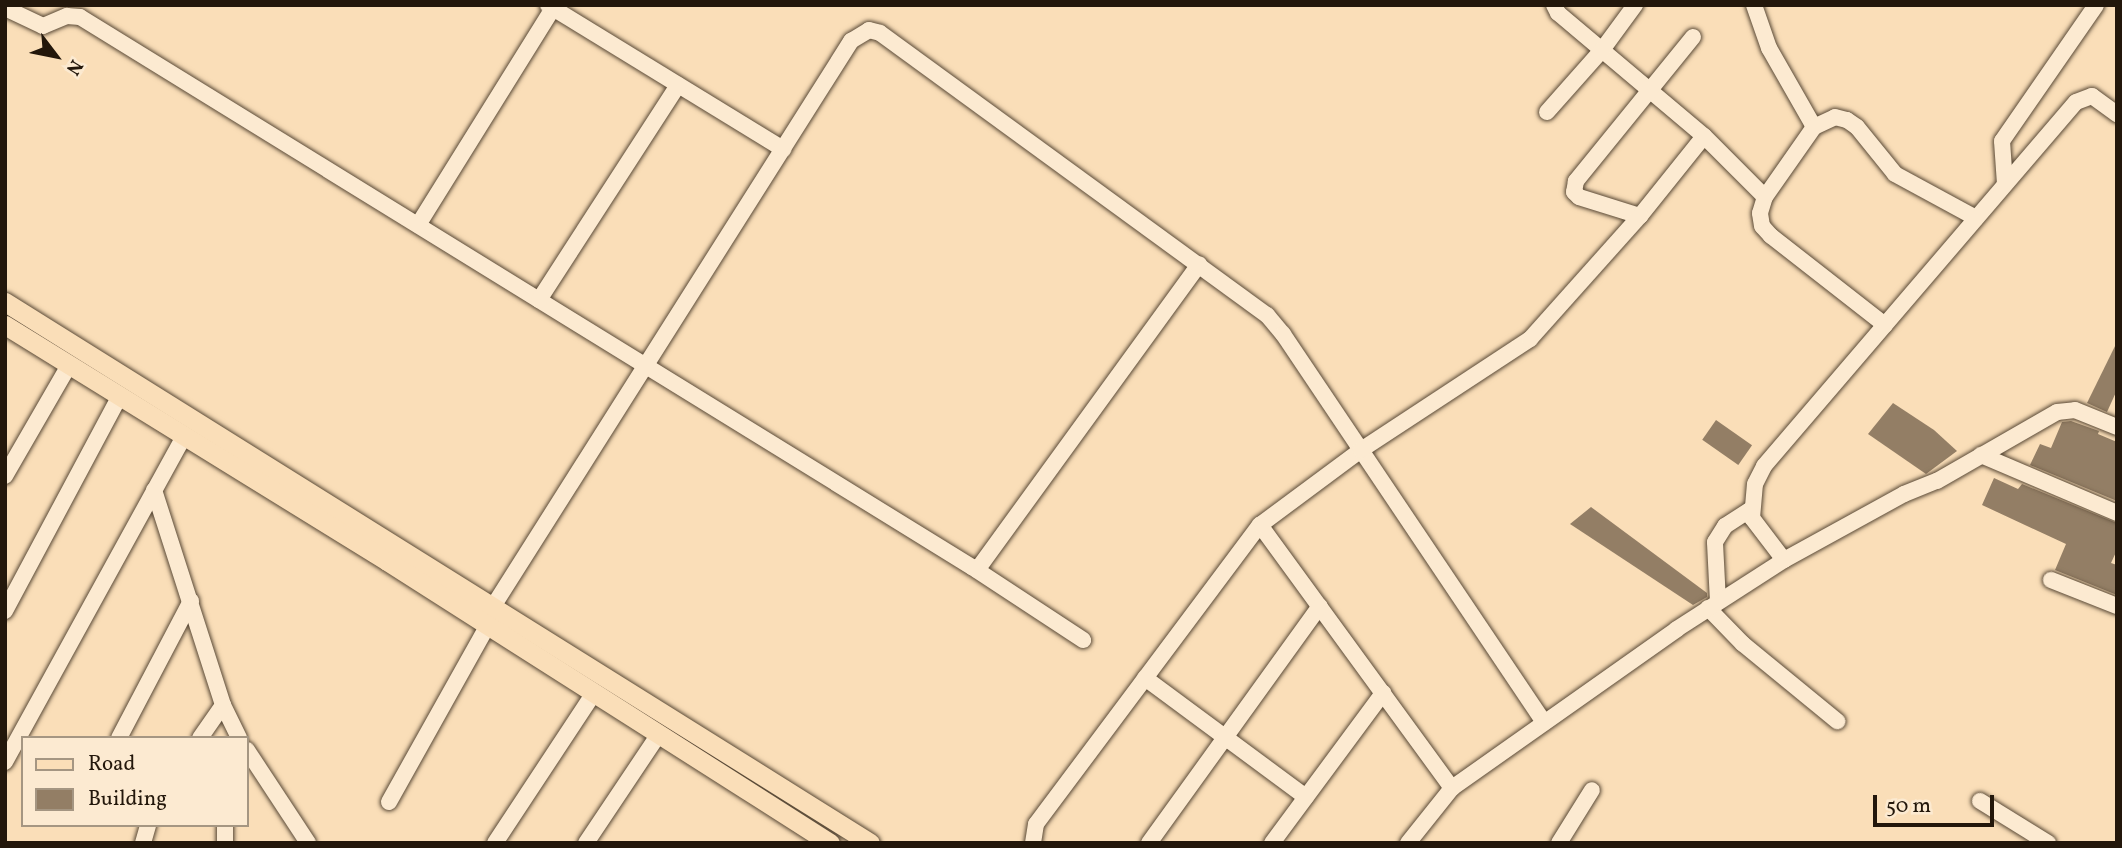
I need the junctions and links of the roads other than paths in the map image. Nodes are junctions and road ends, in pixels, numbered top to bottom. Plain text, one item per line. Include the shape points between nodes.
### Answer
1 (1554, 5) edge
2 (1635, 5) edge
3 (1754, 5) edge
4 (2096, 5) edge
5 (550, 7) edge
6 (5, 8) edge
7 (1693, 37) dead end
8 (1602, 50) junction
9 (678, 85) junction
10 (1650, 90) junction
11 (1547, 112) dead end
12 (2117, 114) edge
13 (1814, 127) junction
14 (1704, 136) junction
15 (783, 149) junction
16 (2006, 184) junction
17 (1765, 197) junction
18 (1640, 216) junction
19 (1976, 218) junction
20 (418, 225) junction
21 (1199, 264) junction
22 (538, 300) junction
23 (5, 302) edge
24 (1885, 325) junction
25 (8, 332) edge
26 (69, 365) junction
27 (645, 366) junction
28 (120, 396) junction
29 (2117, 427) edge
30 (184, 436) junction
31 (1361, 450) junction
32 (1982, 454) junction
33 (5, 476) edge
34 (154, 490) junction
35 (1751, 509) junction
36 (2117, 513) edge
37 (1260, 525) junction
38 (1784, 560) junction
39 (977, 570) junction
40 (2051, 580) dead end
41 (191, 601) junction
42 (1713, 605) junction
43 (1320, 606) junction
44 (2117, 606) edge
45 (5, 611) edge
46 (488, 618) junction
47 (1083, 640) dead end
48 (1145, 678) junction
49 (594, 693) junction
50 (1383, 693) junction
51 (223, 705) junction
52 (229, 720) junction
53 (1837, 721) dead end
54 (1544, 722) junction
55 (659, 734) junction
56 (119, 736) edge
57 (201, 736) edge
58 (229, 736) edge
59 (238, 736) edge
60 (1225, 737) junction
61 (10, 742) edge
62 (248, 752) edge
63 (5, 762) edge
64 (1452, 788) junction
65 (1591, 790) dead end
66 (1306, 797) junction
67 (1980, 802) dead end
68 (389, 803) dead end
69 (307, 843) edge
70 (495, 843) edge
71 (586, 843) edge
72 (830, 843) edge
73 (870, 843) edge
74 (1032, 843) edge
75 (1149, 843) edge
76 (1272, 843) edge
77 (1408, 843) edge
78 (1559, 843) edge
79 (2048, 843) edge

1 - 8 street
2 - 8 street
3 - 13 street via 1769,48
4 - 16 street via 2002,141
5 - 9 street
5 - 20 street
6 - 20 street via 43,26 67,16 80,17
7 - 10 street
8 - 10 street
8 - 11 street
9 - 15 street
9 - 22 street
10 - 14 street
10 - 18 street via 1573,186 1579,197
12 - 16 street via 2101,99 2083,96
13 - 17 street
13 - 19 street via 1835,117 1847,120 1895,174
14 - 17 street
14 - 18 street
15 - 21 street via 851,41 869,30 880,33
15 - 27 street
16 - 19 street
17 - 24 street via 1762,226 1771,236
18 - 31 street via 1539,331
19 - 24 street
20 - 22 street
21 - 31 street via 1275,325
21 - 39 street
22 - 27 street
23 - 46 main road
24 - 35 street via 1764,466
25 - 26 main road
26 - 28 main road
26 - 33 street
27 - 39 street
27 - 46 street
28 - 30 main road
28 - 45 street
29 - 32 street via 2083,412 2064,410
30 - 34 street
30 - 46 main road
31 - 37 street
31 - 54 street
32 - 36 street
32 - 38 street
34 - 41 street
34 - 61 street
35 - 38 street via 1756,525
35 - 42 street via 1725,526 1715,542
37 - 43 street
37 - 48 street
38 - 42 street
39 - 47 street
40 - 44 street
41 - 51 street
41 - 56 street
42 - 53 street via 1743,644
42 - 54 street
43 - 50 street
43 - 60 street
46 - 49 main road
46 - 68 street
46 - 73 main road
48 - 60 street
48 - 74 street via 1036,824
49 - 55 main road
49 - 70 street
50 - 64 street
50 - 66 street
51 - 52 street
51 - 57 street
52 - 58 street
52 - 59 street
54 - 64 street
55 - 71 street
55 - 72 main road
60 - 66 street
60 - 75 street
61 - 63 street
62 - 69 street
64 - 77 street
65 - 78 street
66 - 76 street
67 - 79 street

